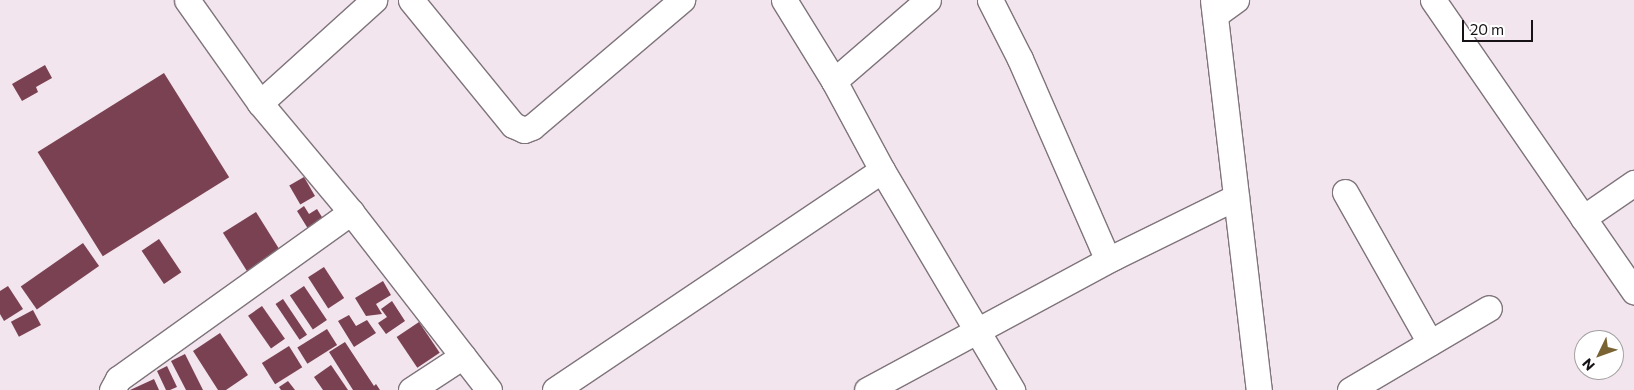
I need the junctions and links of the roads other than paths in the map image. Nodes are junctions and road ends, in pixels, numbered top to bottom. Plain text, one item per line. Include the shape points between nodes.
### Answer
1 (187, 0) edge
2 (374, 0) edge
3 (411, 0) edge
4 (682, 0) edge
5 (784, 0) edge
6 (928, 0) edge
7 (990, 0) edge
8 (1236, 0) edge
9 (1433, 0) edge
10 (1214, 7) edge
11 (834, 81) junction
12 (260, 103) junction
13 (882, 170) junction
14 (1634, 183) edge
15 (1345, 192) dead end
16 (1236, 197) junction
17 (351, 212) junction
18 (1584, 218) junction
19 (1108, 260) junction
20 (1634, 291) edge
21 (1490, 308) dead end
22 (978, 330) junction
23 (1430, 343) junction
24 (463, 356) junction
25 (112, 390) edge
26 (411, 390) edge
27 (489, 390) edge
28 (555, 390) edge
29 (867, 390) edge
30 (1012, 390) edge
31 (1259, 390) edge
32 (1350, 390) edge

1 - 12 street
2 - 12 street
3 - 4 street via 513,125 524,130 532,128
5 - 11 street
6 - 11 street
7 - 19 street via 1020,59
8 - 10 street
9 - 18 street
10 - 16 street
11 - 13 street
12 - 17 street
13 - 22 street
13 - 28 street
14 - 18 street
15 - 23 street
16 - 19 street
16 - 31 street
17 - 24 street
17 - 25 street via 118,379
18 - 20 street
19 - 22 street
21 - 23 street
22 - 29 street
22 - 30 street
23 - 32 street
24 - 26 street
24 - 27 street

